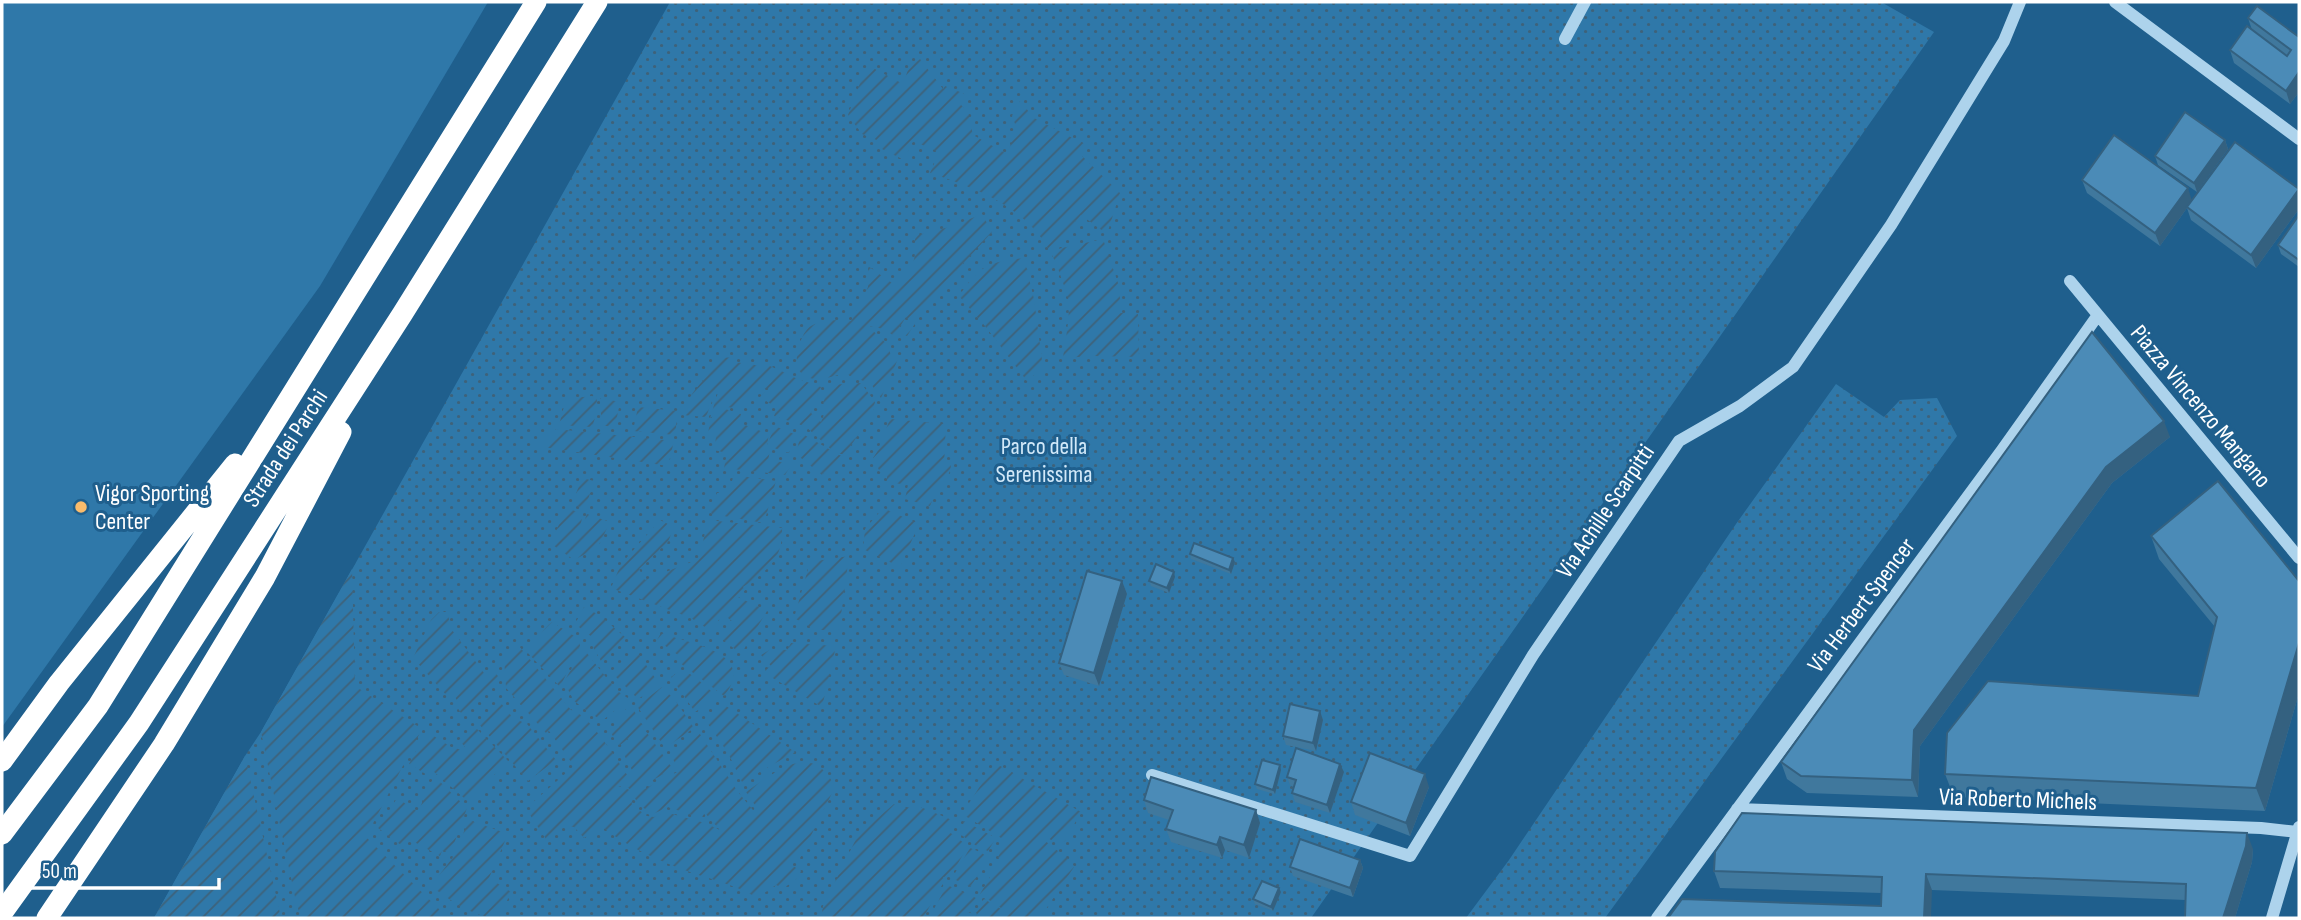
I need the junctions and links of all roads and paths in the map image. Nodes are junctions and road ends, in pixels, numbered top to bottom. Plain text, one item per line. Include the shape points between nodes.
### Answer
1 (536, 2) edge
2 (597, 2) edge
3 (1585, 2) edge
4 (2020, 2) edge
5 (2115, 2) edge
6 (2129, 6) edge
7 (1565, 39) dead end
8 (2299, 139) edge
9 (2070, 281) dead end
10 (404, 313) junction
11 (2098, 315) junction
12 (305, 374) junction
13 (2299, 558) edge
14 (2, 761) edge
15 (1152, 775) edge
16 (1737, 809) junction
17 (2299, 829) edge
18 (2, 834) edge
19 (2, 913) edge
20 (47, 918) edge
21 (1657, 918) edge
22 (2272, 918) edge

1 - 12 highway, Strada dei Parchi
2 - 10 highway, Strada dei Parchi
3 - 7 street
4 - 15 street, Via Achille Scarpitti via 2004,41 1898,213 1793,366 1740,406 1679,441 1533,655 1410,856
5 - 6 street
6 - 8 street
9 - 11 street, Piazza Vincenzo Mangano
10 - 19 highway, Strada dei Parchi via 139,723
10 - 20 highway via 265,577 164,744
11 - 13 street, Piazza Vincenzo Mangano
11 - 16 street, Via Herbert Spencer
12 - 14 highway
12 - 18 highway, Strada dei Parchi via 98,706
16 - 17 street, Via Roberto Michels
16 - 21 street, Via Herbert Spencer
17 - 22 street

